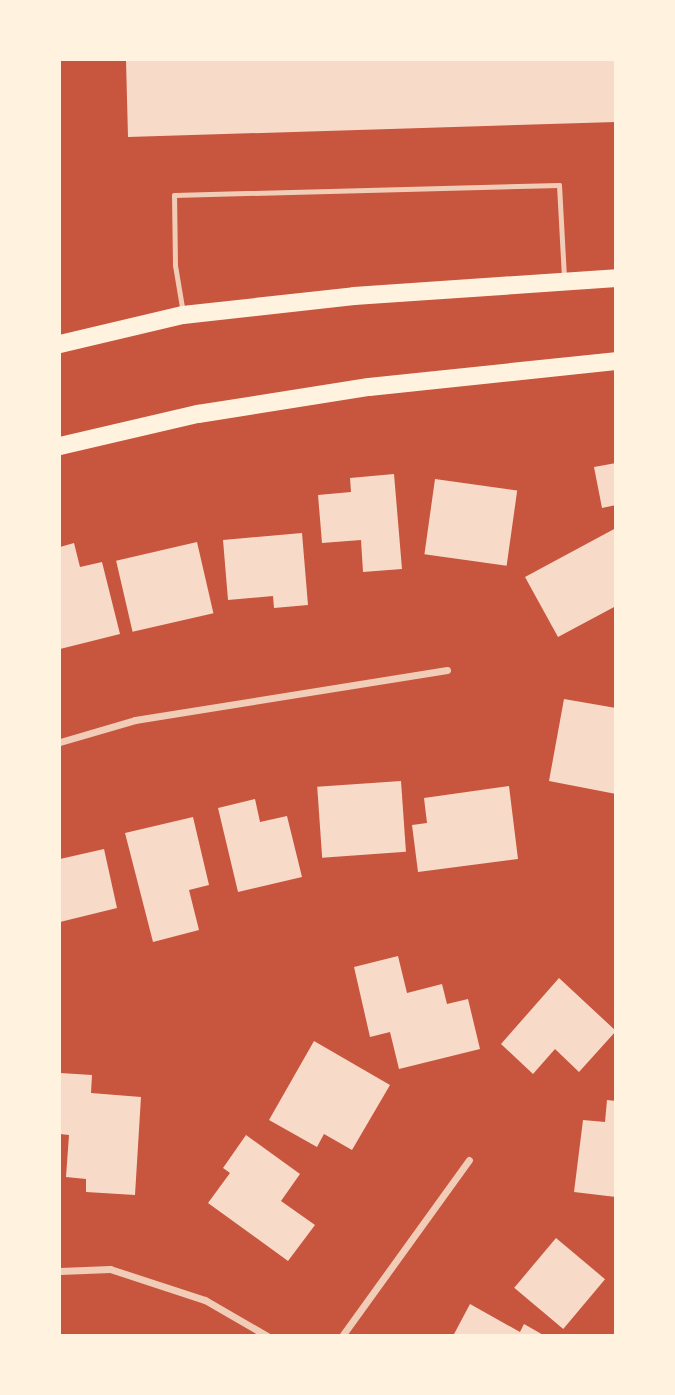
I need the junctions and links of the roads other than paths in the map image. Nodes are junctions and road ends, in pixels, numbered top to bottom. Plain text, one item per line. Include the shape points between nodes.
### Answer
1 (615, 278) edge
2 (564, 280) junction
3 (183, 315) junction
4 (60, 344) edge
5 (615, 361) edge
6 (60, 446) edge
7 (447, 670) dead end
8 (60, 742) edge
9 (469, 1160) dead end
10 (60, 1271) edge
11 (267, 1335) edge
12 (342, 1335) edge

1 - 2 main road
2 - 3 main road
2 - 3 lane via 559,185 174,195 175,265
3 - 4 main road
5 - 6 main road via 369,387 198,414
7 - 8 street via 135,720
9 - 12 street
10 - 11 street via 110,1269 205,1300

